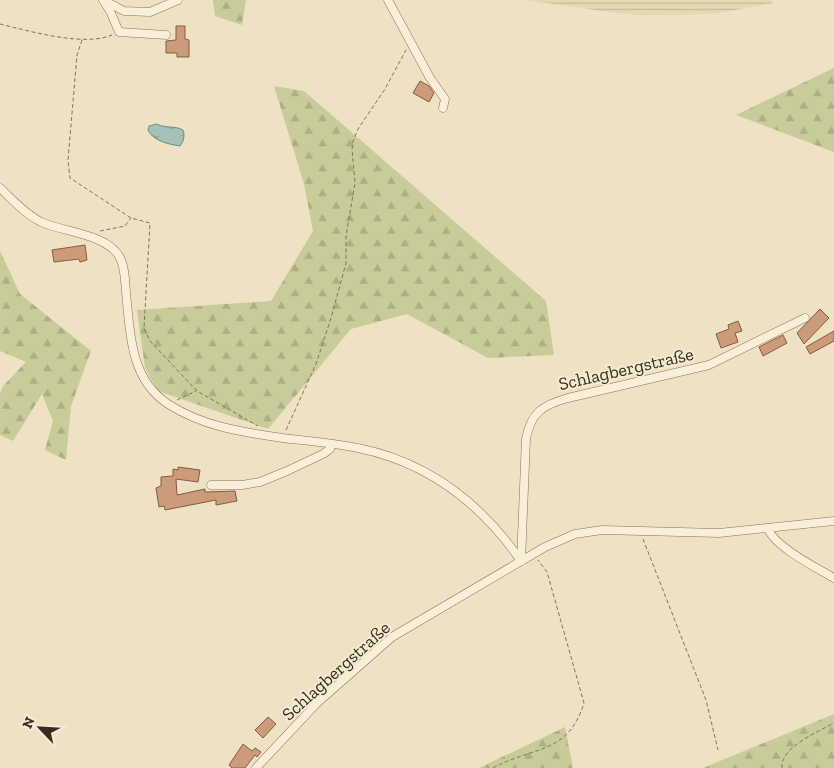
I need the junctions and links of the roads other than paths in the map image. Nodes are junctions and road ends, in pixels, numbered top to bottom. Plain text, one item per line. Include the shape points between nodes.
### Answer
1 (103, 0) edge
2 (178, 0) edge
3 (388, 0) edge
4 (166, 35) dead end
5 (443, 108) dead end
6 (0, 188) edge
7 (805, 318) dead end
8 (332, 444) junction
9 (211, 485) dead end
10 (834, 520) edge
11 (768, 528) junction
12 (521, 561) junction
13 (834, 578) edge
14 (256, 768) edge

1 - 2 street via 124,11 150,12
1 - 4 street via 119,32
3 - 5 street via 445,100
6 - 8 street via 39,221 87,236 115,250 125,278 135,359 149,386 168,404 209,425
7 - 12 street, Schlagbergstraße via 709,365 562,399 538,411 526,439
8 - 9 street via 323,454 270,479 250,484
8 - 12 street via 388,456 430,474 484,516
10 - 11 street, Schlagbergstraße
11 - 12 street, Schlagbergstraße via 719,533 602,530 575,534
11 - 13 street via 772,537 781,544
12 - 14 street, Schlagbergstraße via 392,638 317,703

